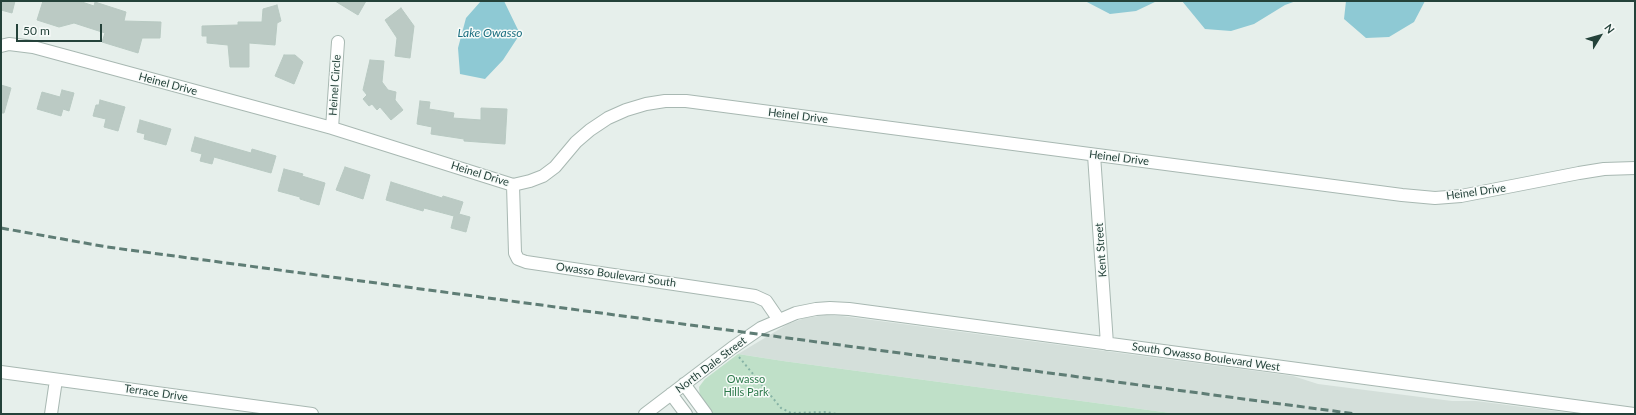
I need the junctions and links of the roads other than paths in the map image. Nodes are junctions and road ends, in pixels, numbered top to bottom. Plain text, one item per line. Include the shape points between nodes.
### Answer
1 (338, 42) dead end
2 (1, 46) edge
3 (332, 128) junction
4 (1094, 155) junction
5 (1635, 168) edge
6 (513, 185) junction
7 (779, 320) junction
8 (1107, 344) junction
9 (1, 372) edge
10 (56, 380) junction
11 (684, 384) junction
12 (671, 394) junction
13 (51, 414) edge
14 (312, 414) edge
15 (645, 414) edge
16 (686, 414) edge
17 (706, 414) edge
18 (1634, 414) edge

1 - 3 street, Heinel Circle
2 - 3 street, Heinel Drive via 9,44 33,47
3 - 6 street, Heinel Drive
4 - 5 street, Heinel Drive via 1435,198 1485,192 1604,169
4 - 6 street, Heinel Drive via 686,101 665,101 646,104 608,118 576,142 555,167 543,176
4 - 8 street, Kent Street
6 - 7 street, Owasso Boulevard South via 514,253 518,259 755,296 766,301
7 - 8 street, South Owasso Boulevard West via 805,311 838,308
7 - 11 street, North Dale Street via 757,331
8 - 18 street, South Owasso Boulevard West
9 - 10 street, Terrace Drive
10 - 13 street
10 - 14 street, Terrace Drive
11 - 12 street, North Dale Street
11 - 17 street
12 - 15 street, North Dale Street
12 - 16 street

